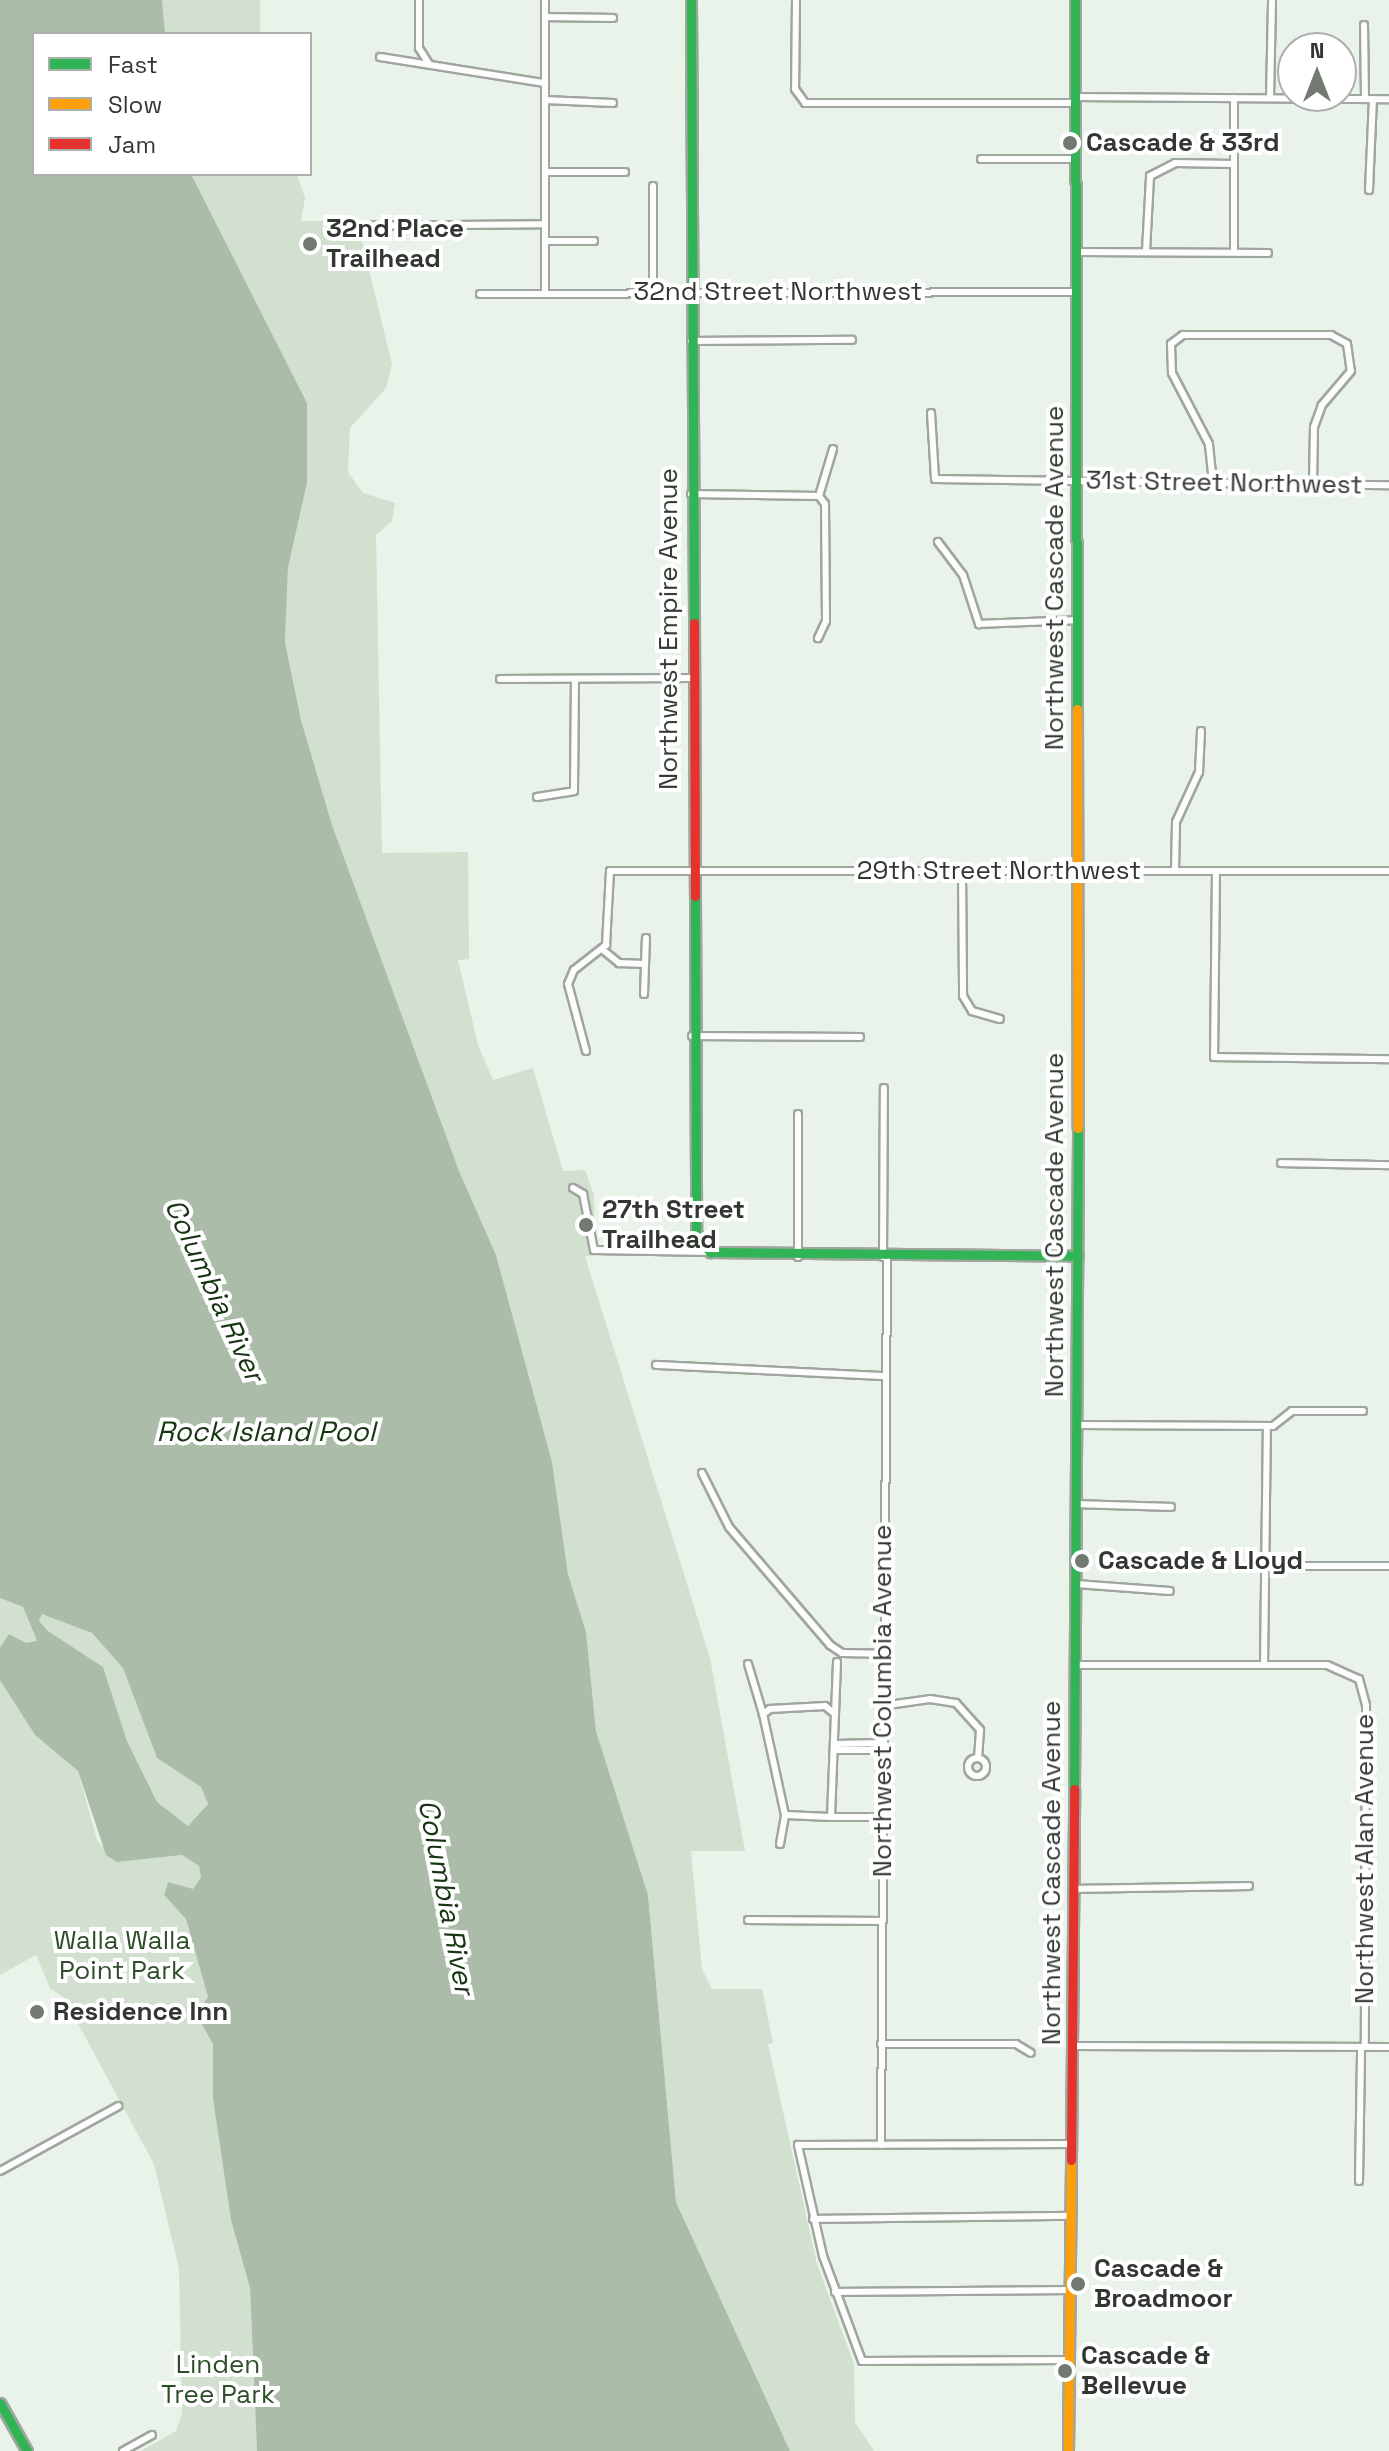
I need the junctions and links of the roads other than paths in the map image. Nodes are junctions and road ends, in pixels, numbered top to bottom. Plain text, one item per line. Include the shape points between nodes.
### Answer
1 (419, 0) edge
2 (545, 0) edge
3 (691, 0) edge
4 (796, 0) edge
5 (1075, 0) edge
6 (1272, 0) edge
7 (545, 17) junction
8 (613, 18) dead end
9 (1364, 25) dead end
10 (380, 57) dead end
11 (432, 67) junction
12 (545, 83) junction
13 (1234, 98) junction
14 (1270, 98) junction
15 (1365, 98) junction
16 (1373, 99) junction
17 (1389, 99) edge
18 (545, 100) junction
19 (1075, 100) junction
20 (613, 103) dead end
21 (981, 159) dead end
22 (1076, 159) junction
23 (1234, 164) junction
24 (545, 172) junction
25 (625, 172) dead end
26 (653, 186) dead end
27 (1369, 190) dead end
28 (545, 224) junction
29 (331, 226) dead end
30 (545, 241) junction
31 (594, 241) dead end
32 (1146, 251) junction
33 (1076, 252) junction
34 (1234, 252) junction
35 (1268, 253) dead end
36 (545, 291) junction
37 (653, 291) junction
38 (690, 291) junction
39 (1076, 292) junction
40 (480, 294) dead end
41 (852, 340) dead end
42 (691, 341) junction
43 (931, 413) dead end
44 (833, 449) dead end
45 (1077, 481) junction
46 (1213, 483) junction
47 (1313, 484) junction
48 (1389, 485) edge
49 (691, 494) junction
50 (819, 496) junction
51 (938, 542) dead end
52 (1077, 620) junction
53 (818, 638) dead end
54 (690, 678) junction
55 (500, 679) dead end
56 (575, 679) junction
57 (1201, 731) dead end
58 (537, 797) dead end
59 (1078, 870) junction
60 (691, 871) junction
61 (962, 871) junction
62 (1175, 871) junction
63 (1216, 871) junction
64 (1389, 871) edge
65 (646, 938) dead end
66 (603, 950) junction
67 (645, 964) junction
68 (644, 994) dead end
69 (1000, 1019) dead end
70 (692, 1036) junction
71 (860, 1037) dead end
72 (586, 1051) dead end
73 (1389, 1059) edge
74 (884, 1088) dead end
75 (798, 1114) dead end
76 (1281, 1163) dead end
77 (1389, 1165) edge
78 (573, 1188) dead end
79 (710, 1252) junction
80 (1078, 1256) junction
81 (798, 1257) junction
82 (885, 1257) junction
83 (656, 1365) dead end
84 (884, 1376) junction
85 (1363, 1411) dead end
86 (1077, 1425) junction
87 (1267, 1426) junction
88 (702, 1473) dead end
89 (1076, 1504) junction
90 (1171, 1507) dead end
91 (1264, 1566) junction
92 (1389, 1566) edge
93 (1076, 1584) junction
94 (1170, 1591) dead end
95 (881, 1654) junction
96 (837, 1662) dead end
97 (748, 1664) dead end
98 (1075, 1665) junction
99 (1264, 1665) junction
100 (881, 1706) junction
101 (763, 1714) junction
102 (835, 1714) junction
103 (835, 1747) junction
104 (881, 1747) junction
105 (978, 1758) dead end
106 (785, 1815) junction
107 (831, 1817) junction
108 (881, 1817) junction
109 (780, 1844) dead end
110 (1249, 1886) dead end
111 (1073, 1889) junction
112 (748, 1920) dead end
113 (882, 1921) junction
114 (881, 2044) junction
115 (1073, 2046) junction
116 (1363, 2047) junction
117 (1389, 2047) edge
118 (1031, 2053) dead end
119 (118, 2106) dead end
120 (1073, 2144) junction
121 (881, 2145) junction
122 (0, 2171) edge
123 (1359, 2181) dead end
124 (1072, 2216) junction
125 (813, 2219) junction
126 (1071, 2290) junction
127 (835, 2292) junction
128 (1070, 2360) junction
129 (0, 2403) edge
130 (152, 2435) dead end
131 (27, 2451) edge
132 (123, 2451) edge
133 (1068, 2451) edge

1 - 11 street via 419,48
2 - 7 street
3 - 38 street, Northwest Empire Avenue
4 - 19 street via 795,89 802,101
5 - 19 street, Northwest Cascade Avenue
6 - 14 street
7 - 8 street
7 - 12 street
9 - 15 street
10 - 11 street
11 - 12 street
12 - 18 street
13 - 14 street
13 - 19 street
13 - 23 street
14 - 15 street
15 - 16 street
16 - 17 street
16 - 27 street
18 - 20 street
18 - 24 street
19 - 22 street, Northwest Cascade Avenue
21 - 22 street
22 - 33 street, Northwest Cascade Avenue
23 - 32 street via 1175,163 1150,176
23 - 34 street
24 - 25 street
24 - 28 street
26 - 37 street
28 - 29 street
28 - 30 street
30 - 31 street
30 - 36 street
32 - 33 street
32 - 34 street
33 - 39 street, Northwest Cascade Avenue
34 - 35 street
36 - 37 street, 32nd Street Northwest
36 - 40 street, 32nd Street Northwest
37 - 38 street, 32nd Street Northwest
38 - 39 street, 32nd Street Northwest
38 - 42 street, Northwest Empire Avenue
39 - 45 street, Northwest Cascade Avenue
41 - 42 street
42 - 49 street, Northwest Empire Avenue
43 - 45 street, 31st Street Northwest via 935,479
44 - 50 street
45 - 46 street, 31st Street Northwest
45 - 52 street, Northwest Cascade Avenue
46 - 47 street, 31st Street Northwest
46 - 47 street via 1209,444 1172,373 1171,344 1183,335 1331,335 1347,344 1351,371 1322,405 1314,427
47 - 48 street, 31st Street Northwest
49 - 50 street
49 - 54 street, Northwest Empire Avenue
50 - 53 street via 825,504 826,621
51 - 52 street via 963,575 979,624
52 - 59 street, Northwest Cascade Avenue
54 - 56 street
54 - 60 street, Northwest Empire Avenue
55 - 56 street
56 - 58 street via 574,791
57 - 62 street via 1199,772 1176,822
59 - 61 street, 29th Street Northwest
59 - 62 street, 29th Street Northwest
59 - 80 street, Northwest Cascade Avenue
60 - 61 street, 29th Street Northwest
60 - 66 street, 29th Street Northwest via 610,871
60 - 70 street, Northwest Empire Avenue
61 - 69 street via 963,996 972,1011
62 - 63 street, 29th Street Northwest
63 - 64 street, 29th Street Northwest
63 - 73 street via 1214,1057
65 - 67 street
66 - 67 street via 619,963
66 - 72 street via 574,970 568,984
67 - 68 street
70 - 71 street
70 - 79 street, Northwest Empire Avenue via 693,1220
74 - 82 street, Northwest Columbia Avenue
75 - 81 street
76 - 77 street
78 - 79 street via 583,1194 591,1247
79 - 81 street
80 - 82 street
80 - 86 street, Northwest Cascade Avenue
81 - 82 street
82 - 84 street, Northwest Columbia Avenue
83 - 84 street
84 - 95 street, Northwest Columbia Avenue
85 - 87 street via 1292,1411
86 - 87 street
86 - 89 street, Northwest Cascade Avenue
87 - 91 street
88 - 95 street via 729,1527 830,1645 842,1653
89 - 90 street
89 - 93 street, Northwest Cascade Avenue
91 - 92 street
91 - 99 street
93 - 94 street
93 - 98 street, Northwest Cascade Avenue
95 - 100 street, Northwest Columbia Avenue
96 - 102 street
97 - 101 street
98 - 99 street
98 - 111 street, Northwest Cascade Avenue
99 - 116 street, Northwest Alan Avenue via 1336,1665 1354,1674 1366,1705
100 - 104 street, Northwest Columbia Avenue
100 - 105 street via 930,1699 956,1703 980,1730
101 - 102 street via 825,1706
101 - 106 street
102 - 103 street
103 - 104 street
103 - 107 street
104 - 108 street, Northwest Columbia Avenue
106 - 107 street
106 - 109 street
107 - 108 street
108 - 113 street, Northwest Columbia Avenue
110 - 111 street
111 - 115 street, Northwest Cascade Avenue
112 - 113 street
113 - 114 street, Northwest Columbia Avenue
114 - 118 street via 1016,2044
114 - 121 street, Northwest Columbia Avenue
115 - 116 street
115 - 120 street, Northwest Cascade Avenue
116 - 117 street
116 - 123 street, Northwest Alan Avenue
119 - 122 street
120 - 121 street
120 - 124 street, Northwest Cascade Avenue
121 - 125 street via 798,2145
124 - 125 street
124 - 126 street, Northwest Cascade Avenue
125 - 127 street
126 - 127 street
126 - 128 street, Northwest Cascade Avenue
127 - 128 street via 862,2361
128 - 133 street, Northwest Cascade Avenue
129 - 131 street
130 - 132 street

